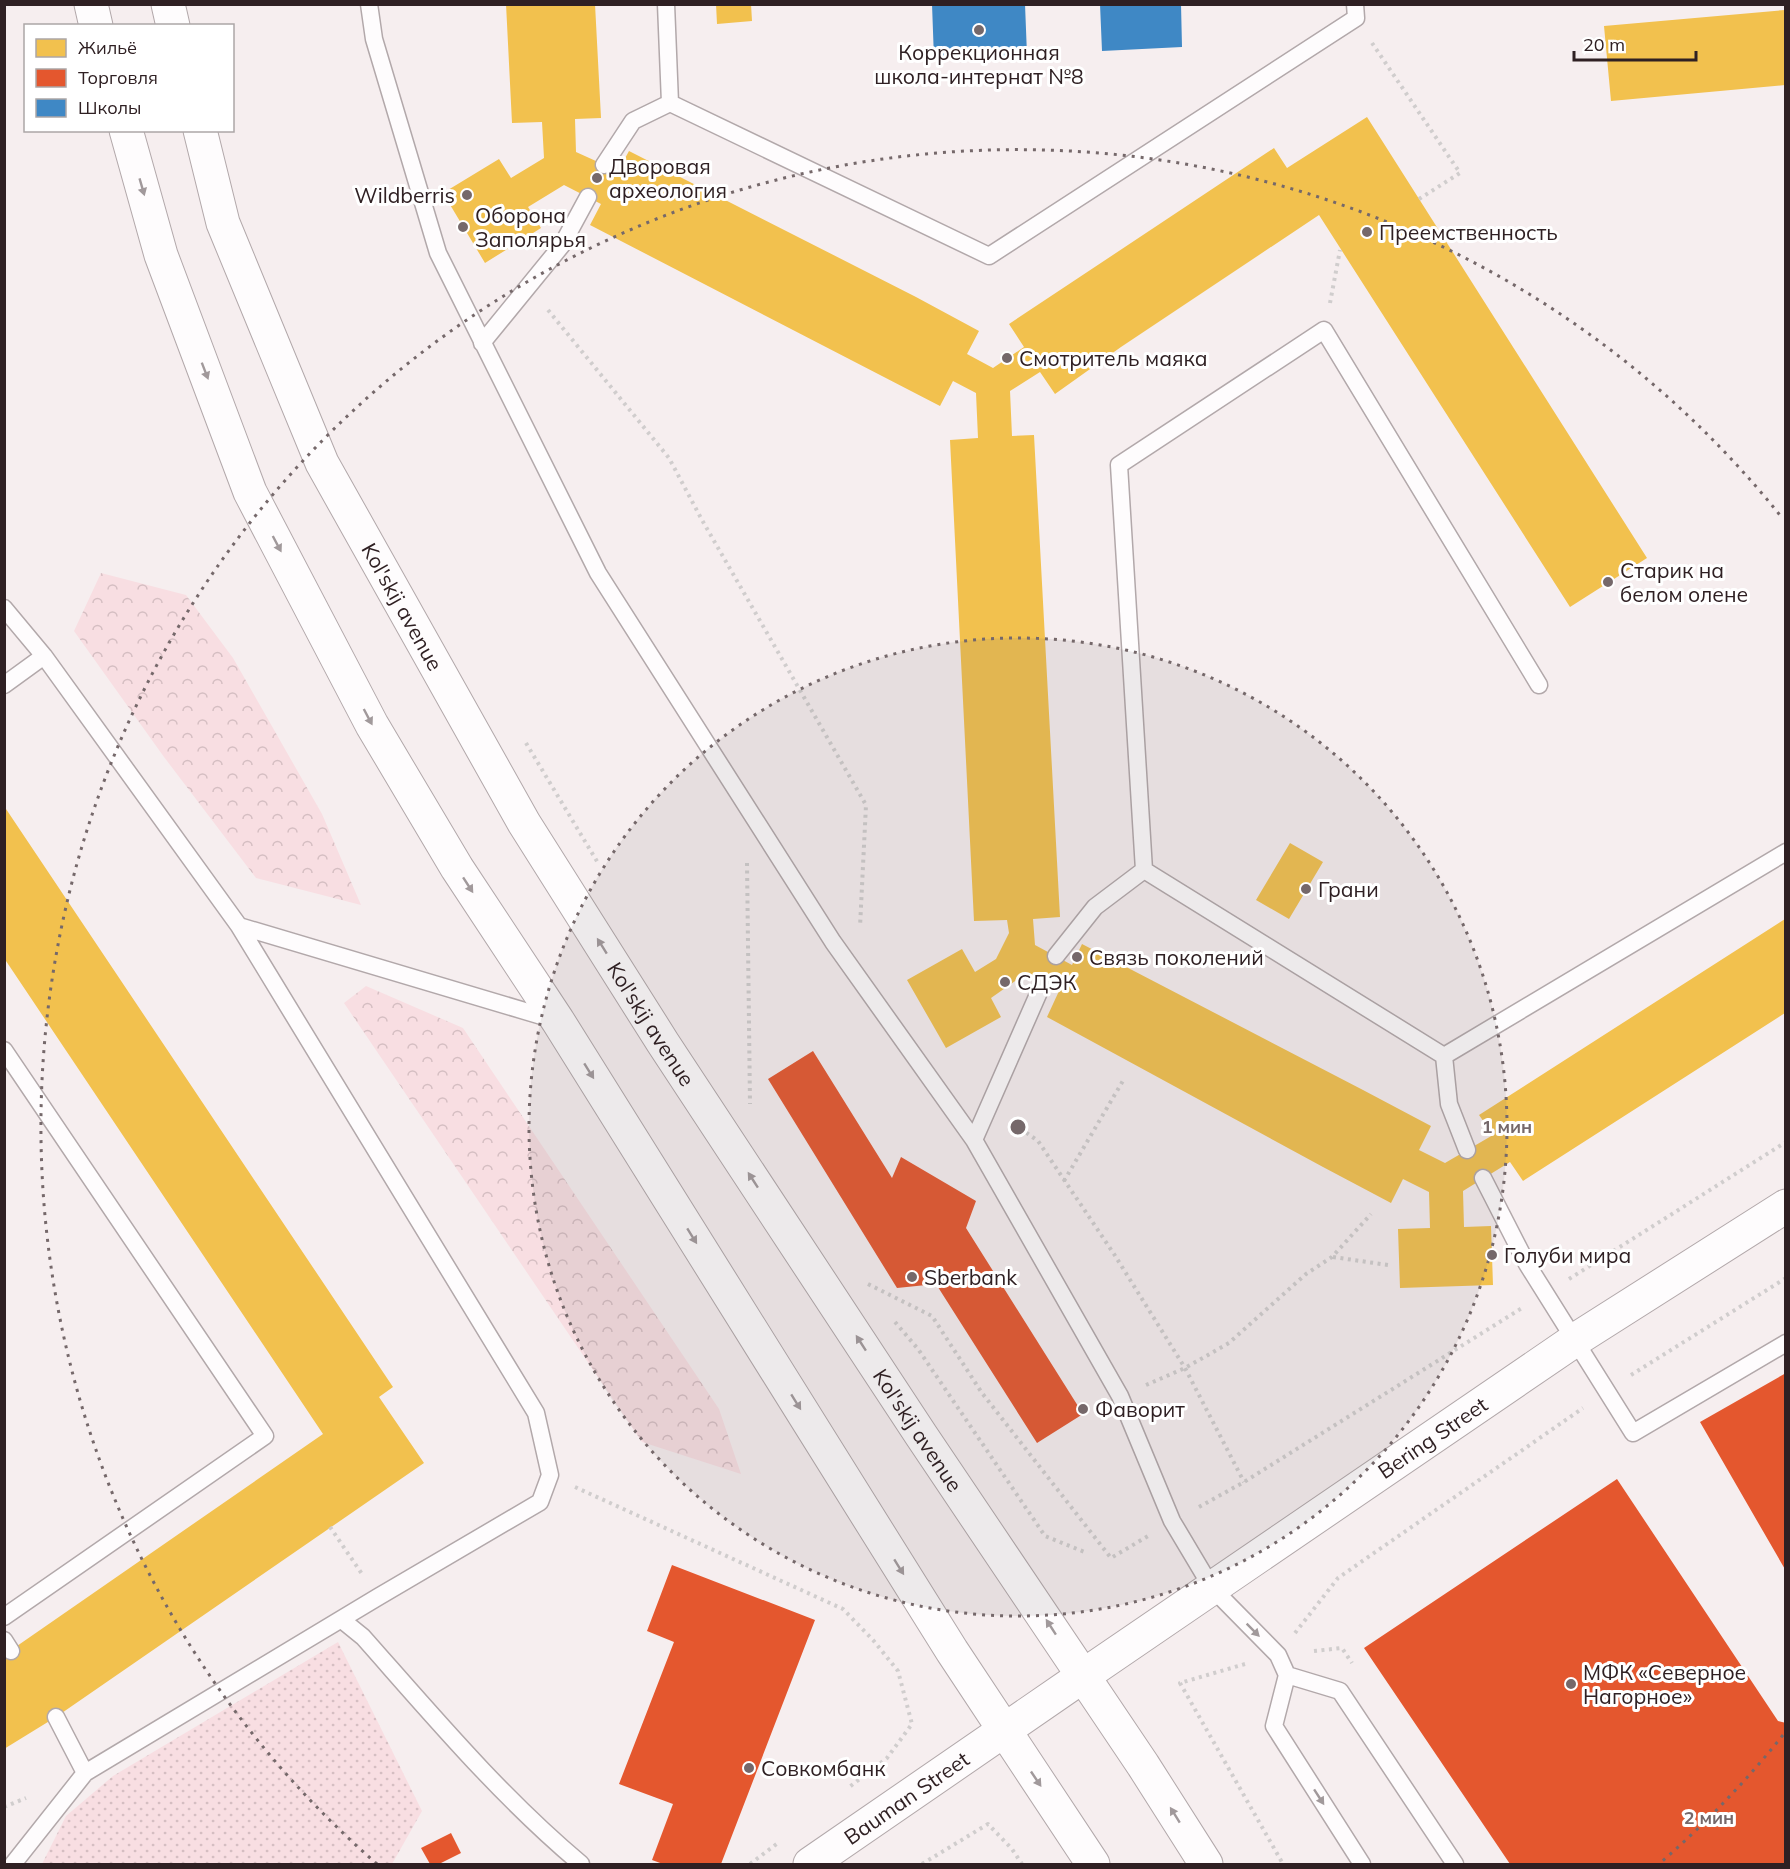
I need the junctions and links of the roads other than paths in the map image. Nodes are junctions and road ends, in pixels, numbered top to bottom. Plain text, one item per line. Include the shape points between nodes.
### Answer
1 (91, 4) edge
2 (168, 4) edge
3 (369, 4) edge
4 (666, 4) edge
5 (1355, 11) edge
6 (96, 24) edge
7 (173, 24) edge
8 (670, 103) junction
9 (127, 132) edge
10 (200, 132) edge
11 (604, 165) dead end
12 (588, 197) dead end
13 (482, 343) junction
14 (4, 608) edge
15 (44, 656) junction
16 (4, 685) edge
17 (1539, 686) dead end
18 (1785, 852) edge
19 (1144, 870) junction
20 (239, 926) junction
21 (1056, 956) dead end
22 (1043, 983) dead end
23 (558, 1021) junction
24 (4, 1050) edge
25 (1444, 1056) junction
26 (974, 1140) junction
27 (1467, 1150) dead end
28 (1483, 1178) dead end
29 (1785, 1206) edge
30 (1575, 1340) junction
31 (1785, 1343) edge
32 (1212, 1588) junction
33 (4, 1617) edge
34 (342, 1620) junction
35 (1287, 1675) junction
36 (1083, 1676) junction
37 (56, 1717) dead end
38 (1003, 1731) junction
39 (86, 1773) junction
40 (13, 1864) edge
41 (581, 1864) edge
42 (810, 1864) edge
43 (1093, 1864) edge
44 (1206, 1864) edge
45 (1362, 1864) edge
46 (1455, 1864) edge

1 - 6 main road
2 - 7 main road
3 - 13 lane via 374,39 438,253
4 - 8 lane
5 - 8 lane via 990,256
8 - 11 lane via 633,121
9 -> 23 main road via 160,255 250,492 378,735 457,868
36 -> 10 main road, Kol'skij avenue via 669,1053 524,823 322,463 223,223
12 - 13 lane via 562,245
13 - 26 lane via 598,573 833,942
14 - 15 lane
15 - 16 lane
15 - 20 lane
17 - 19 lane via 1324,330 1119,465
18 - 25 lane
19 - 21 lane via 1095,907
19 - 25 lane
20 - 23 lane
20 - 34 lane via 536,1413 550,1475 540,1502
22 - 26 lane
23 -> 38 main road
24 - 33 lane via 265,1436
25 - 27 lane via 1449,1104
26 - 32 lane via 1120,1396 1172,1521
28 - 30 lane via 1527,1264
29 - 30 main road, Bering Street
30 - 31 lane via 1633,1433
30 - 32 main road, Bering Street
32 -> 35 lane via 1278,1655
32 - 36 main road, Bering Street
34 - 39 lane
34 - 41 lane via 363,1637 480,1770
35 -> 45 lane via 1274,1726
35 - 46 lane via 1340,1692
36 - 38 main road, Bauman Street
44 -> 36 main road, Kol'skij avenue
37 - 39 lane
38 - 42 main road, Bauman Street
38 -> 43 main road
39 - 40 lane

